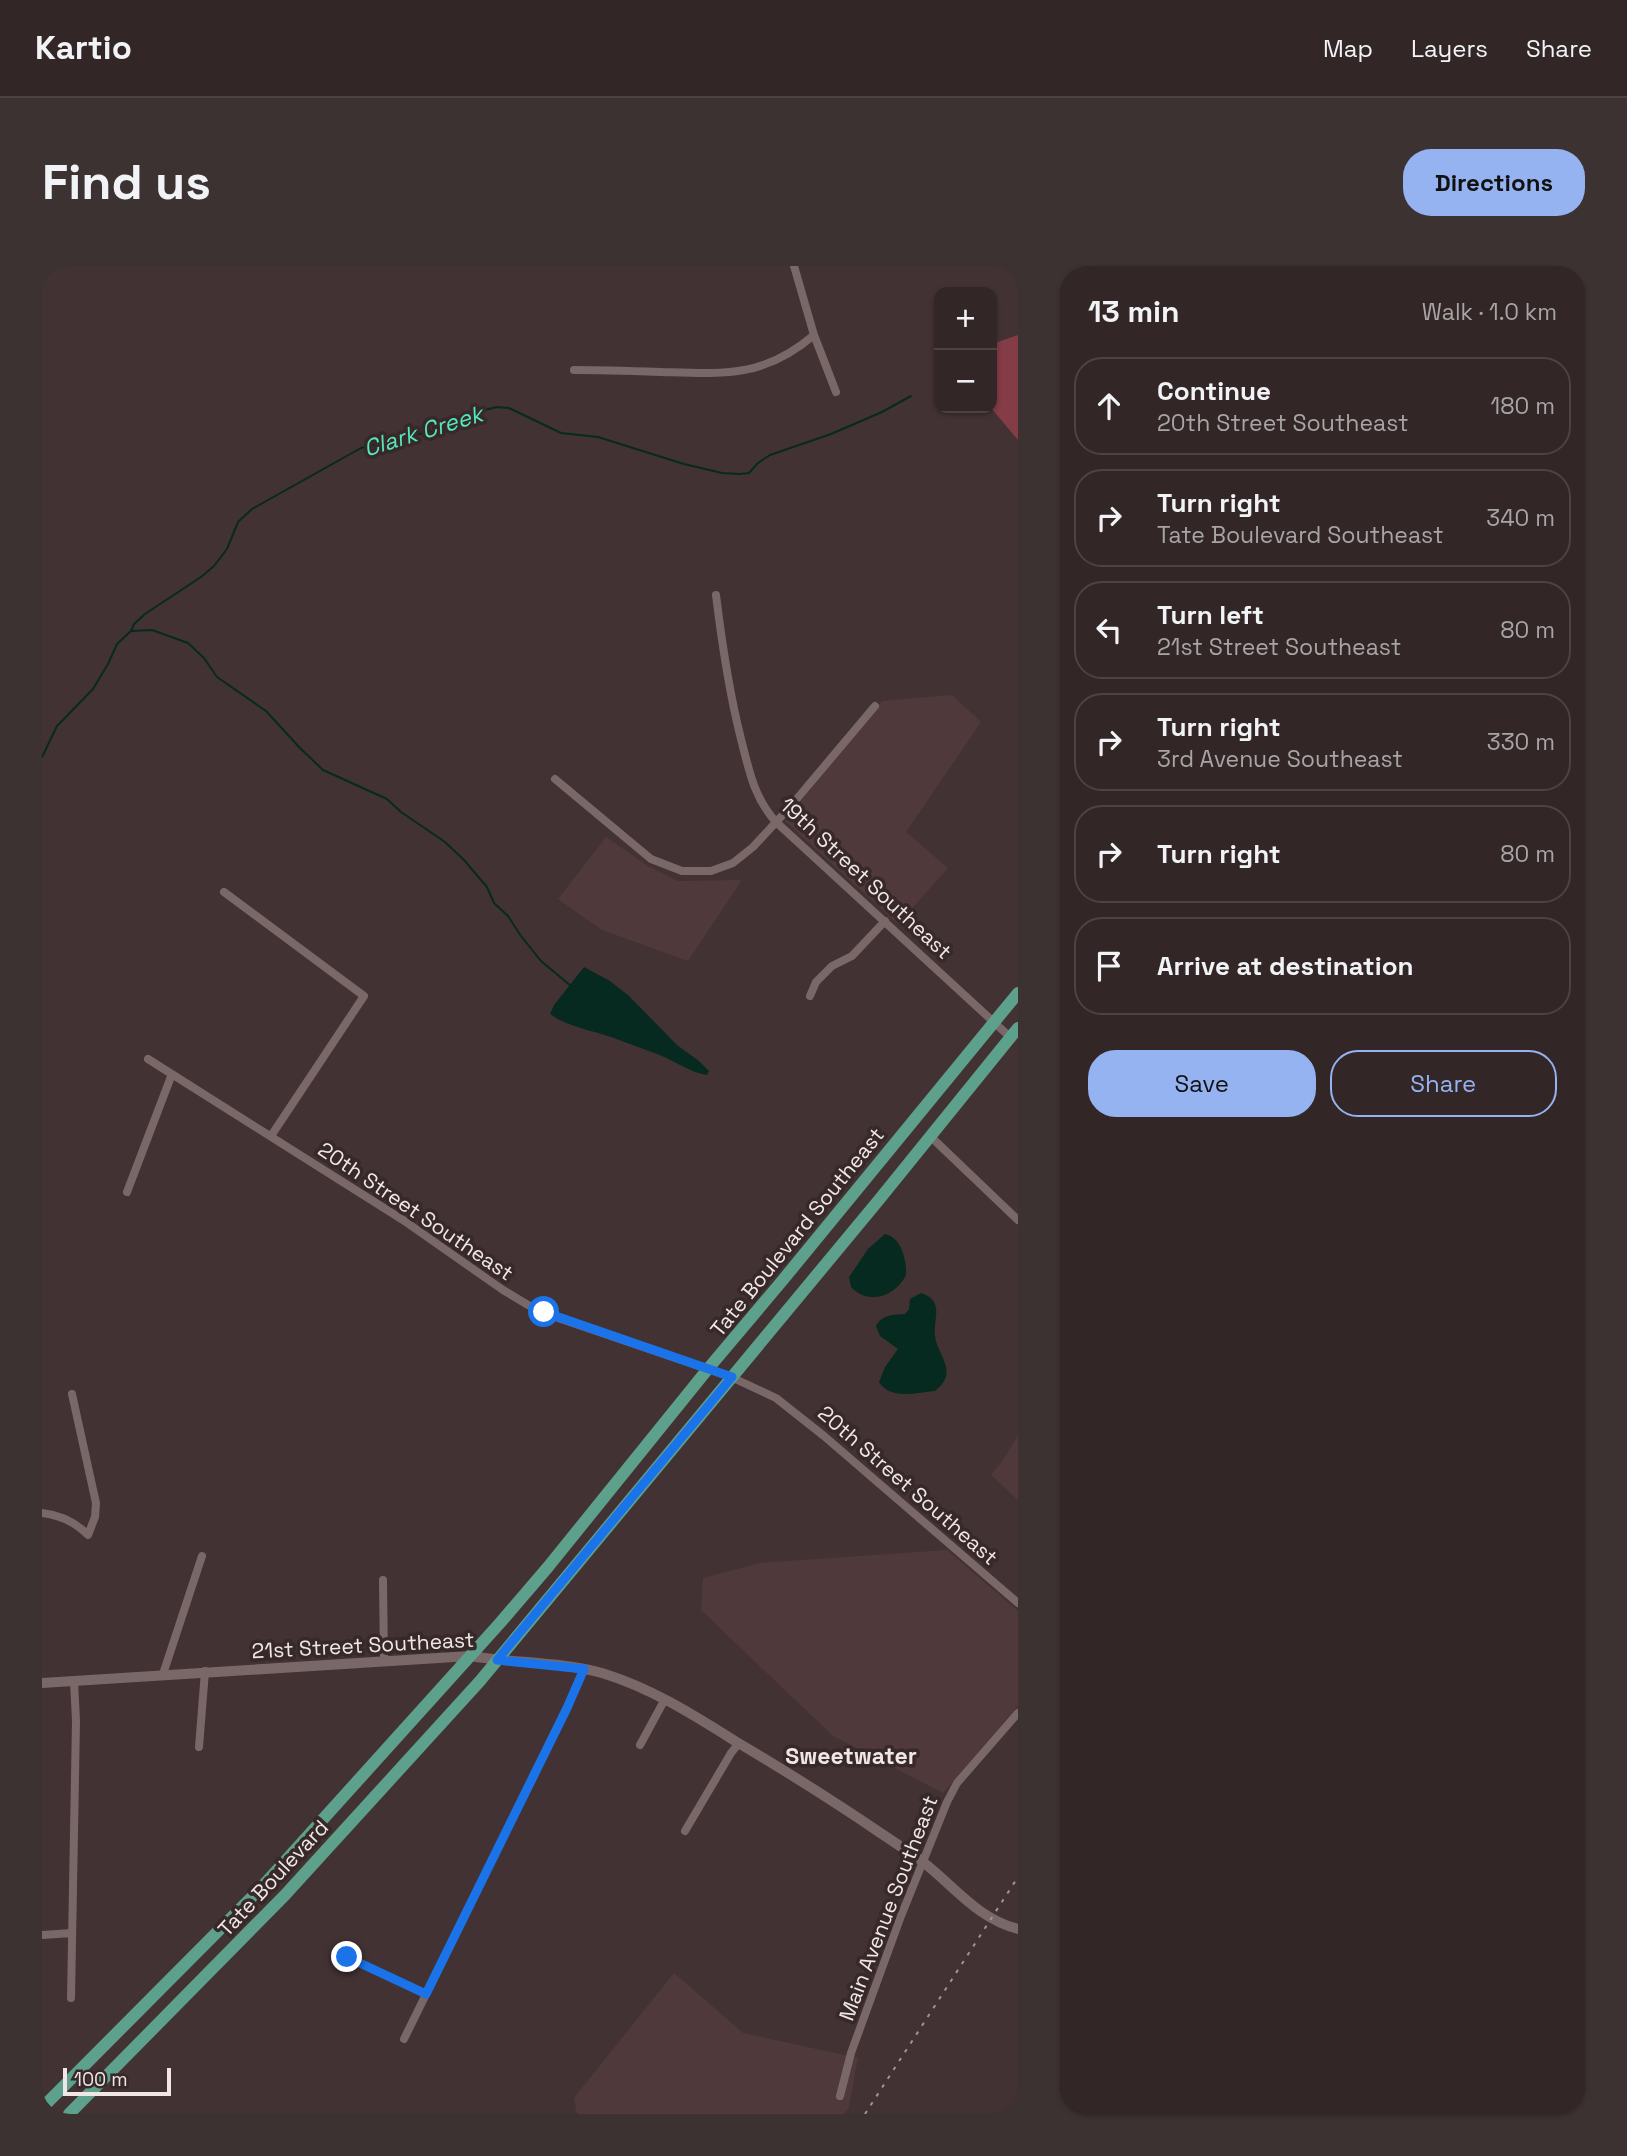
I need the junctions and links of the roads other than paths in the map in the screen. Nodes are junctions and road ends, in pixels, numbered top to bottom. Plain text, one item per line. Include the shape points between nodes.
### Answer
1 (794, 266) edge
2 (814, 335) junction
3 (574, 370) dead end
4 (836, 392) dead end
5 (716, 596) dead end
6 (875, 706) dead end
7 (555, 779) dead end
8 (776, 822) junction
9 (224, 892) dead end
10 (885, 920) junction
11 (1018, 993) edge
12 (810, 996) dead end
13 (994, 1022) junction
14 (1014, 1032) edge
15 (148, 1059) dead end
16 (172, 1074) junction
17 (271, 1136) junction
18 (930, 1136) junction
19 (127, 1192) dead end
20 (1018, 1220) edge
21 (707, 1370) junction
22 (732, 1377) junction
23 (72, 1394) dead end
24 (42, 1513) edge
25 (202, 1556) dead end
26 (383, 1580) dead end
27 (1018, 1603) edge
28 (470, 1656) junction
29 (497, 1660) junction
30 (384, 1661) junction
31 (584, 1669) junction
32 (205, 1671) junction
33 (163, 1674) junction
34 (75, 1681) junction
35 (42, 1683) edge
36 (666, 1699) junction
37 (1018, 1713) edge
38 (739, 1743) junction
39 (640, 1745) dead end
40 (199, 1747) dead end
41 (685, 1831) dead end
42 (923, 1863) junction
43 (1018, 1929) edge
44 (72, 1933) junction
45 (42, 1935) edge
46 (347, 1957) dead end
47 (426, 1994) junction
48 (71, 1998) dead end
49 (404, 2039) dead end
50 (839, 2096) dead end
51 (42, 2108) edge
52 (69, 2114) edge

1 - 2 street
2 - 3 street via 788,355 735,373
2 - 4 street
5 - 8 street, 19th Street Southeast via 750,777
6 - 8 street
7 - 8 street via 642,853 682,871 711,871 733,863
8 - 10 street, 19th Street Southeast
9 - 17 street via 365,996
10 - 12 street via 852,956 816,982
10 - 13 street, 19th Street Southeast
11 - 13 main road, Tate Boulevard Southeast
13 - 14 street, 19th Street Southeast
13 - 21 main road, Tate Boulevard Southeast
14 - 18 main road, Tate Boulevard Southeast
15 - 16 street, 20th Street Southeast
16 - 17 street, 20th Street Southeast
16 - 19 street
17 - 21 street, 20th Street Southeast via 522,1301
18 - 20 street
18 - 22 main road, Tate Boulevard Southeast
21 - 22 street, 20th Street Southeast
21 - 28 main road, Tate Boulevard Southeast
22 - 27 street, 20th Street Southeast via 798,1414
22 - 29 main road, Tate Boulevard Southeast
23 - 24 street via 96,1503 95,1517 88,1535 72,1522
25 - 33 street
26 - 30 street
28 - 29 street, 21st Street Southeast
28 - 30 street, 21st Street Southeast
28 - 51 main road, Tate Boulevard via 260,1889
29 - 31 street, 21st Street Southeast
29 - 52 main road, Tate Boulevard via 285,1895
30 - 32 street, 21st Street Southeast
31 - 36 street, 21st Street Southeast
31 - 47 street
32 - 33 street, 21st Street Southeast
32 - 40 street
33 - 34 street, 21st Street Southeast
34 - 35 street, 21st Street Southeast
34 - 44 street
36 - 38 street, 21st Street Southeast
36 - 39 street
37 - 42 street, Main Avenue Southeast via 953,1790
38 - 41 street
38 - 42 street, 21st Street Southeast
42 - 43 street, 21st Street Southeast via 990,1919
42 - 50 street, Main Avenue Southeast
44 - 45 street
44 - 48 street
46 - 47 street
47 - 49 street

